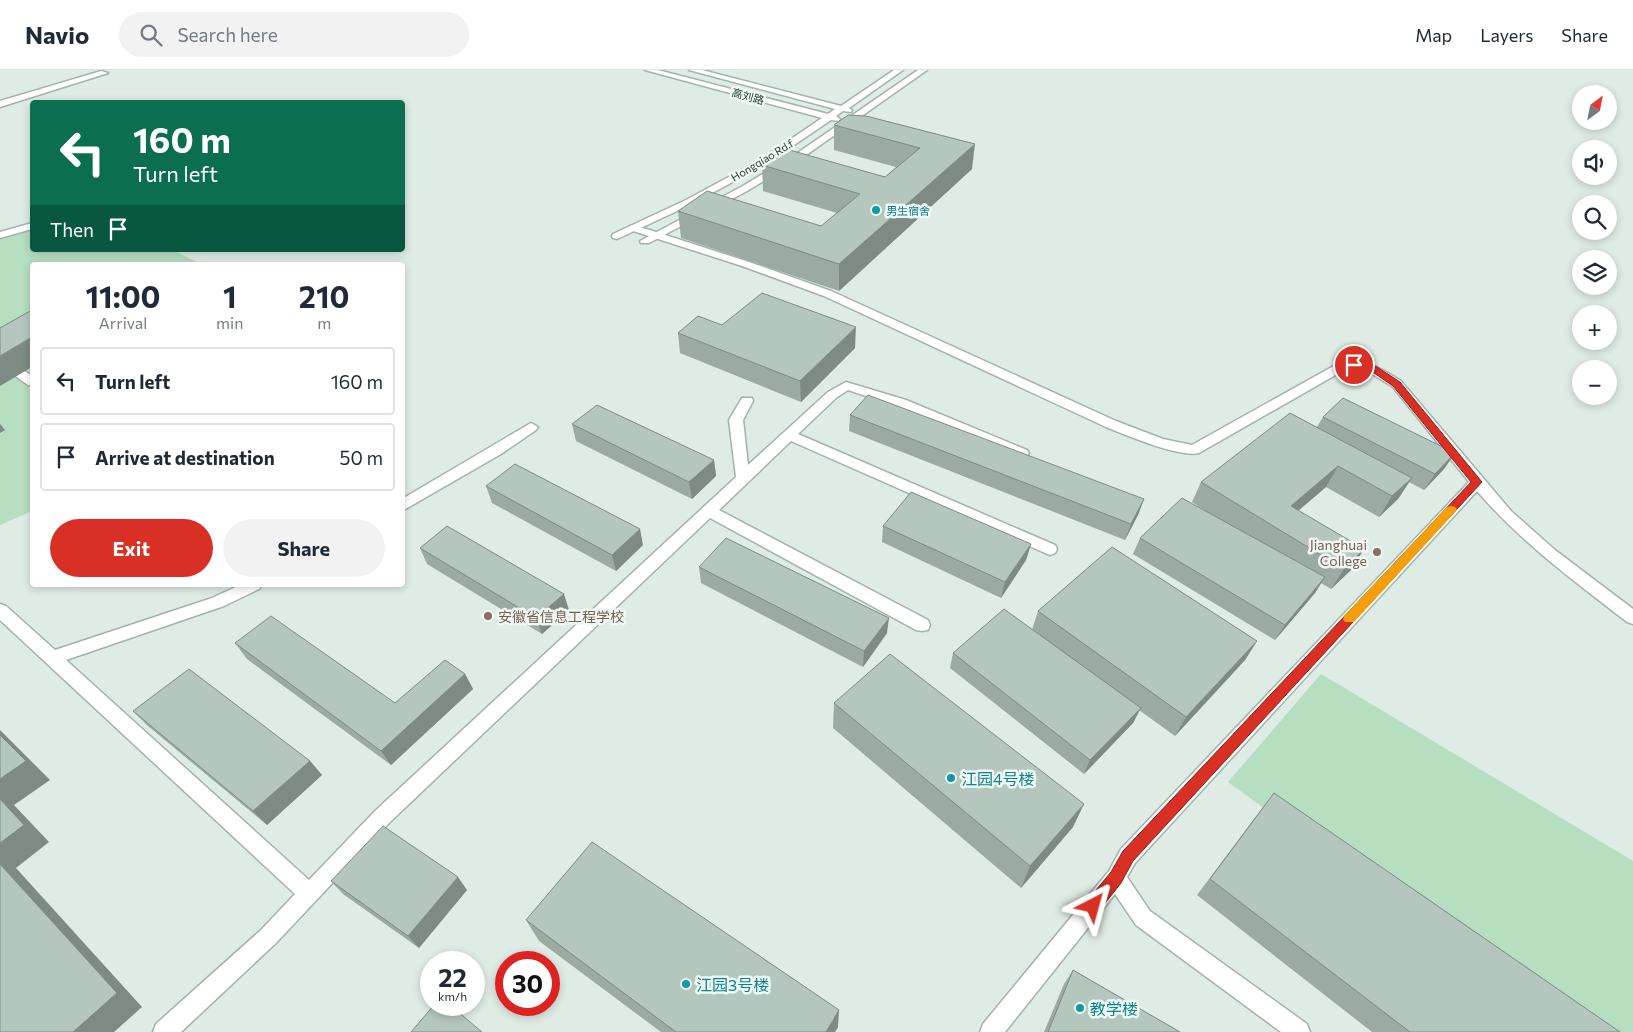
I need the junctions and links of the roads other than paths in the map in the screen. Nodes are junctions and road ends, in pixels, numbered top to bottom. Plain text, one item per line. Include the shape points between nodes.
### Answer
1 (649, 70) edge
2 (693, 70) edge
3 (899, 70) edge
4 (923, 70) edge
5 (104, 73) dead end
6 (0, 104) edge
7 (843, 108) junction
8 (862, 113) junction
9 (829, 118) junction
10 (848, 123) junction
11 (30, 227) edge
12 (634, 228) junction
13 (0, 235) edge
14 (617, 236) dead end
15 (651, 238) junction
16 (0, 360) edge
17 (30, 381) edge
18 (746, 401) dead end
19 (531, 427) dead end
20 (789, 435) junction
21 (1036, 459) edge
22 (743, 478) junction
23 (1477, 482) junction
24 (405, 504) edge
25 (709, 510) junction
26 (1050, 548) dead end
27 (250, 587) edge
28 (0, 610) edge
29 (1633, 618) edge
30 (922, 625) dead end
31 (52, 658) junction
32 (1116, 878) junction
33 (309, 894) junction
34 (164, 1032) edge
35 (991, 1032) edge
36 (1299, 1032) edge

1 - 9 street, 高刘路
2 - 7 street, 高刘路
3 - 7 street, Hongqiao Rd.f
4 - 8 street
5 - 6 street
7 - 8 street, 高刘路
7 - 9 street, Hongqiao Rd.f
8 - 10 street
9 - 10 street, 高刘路
9 - 12 street, Hongqiao Rd.f via 763,162
10 - 15 street via 752,184
11 - 13 street
12 - 14 street, Hongqiao Rd.f
12 - 15 street
15 - 23 street via 815,289 1130,433 1170,446 1194,450 1343,366 1373,369 1397,384
16 - 17 street
18 - 22 street via 736,420
19 - 24 street
20 - 21 street via 846,386 901,403
20 - 22 street
20 - 26 street
22 - 25 street
23 - 29 street via 1506,515 1550,554
23 - 32 street via 1128,856
25 - 30 street
25 - 33 street via 382,817
27 - 31 street via 218,602
28 - 31 street
31 - 33 street
32 - 35 street
32 - 36 street via 1143,918
33 - 34 street via 269,936

